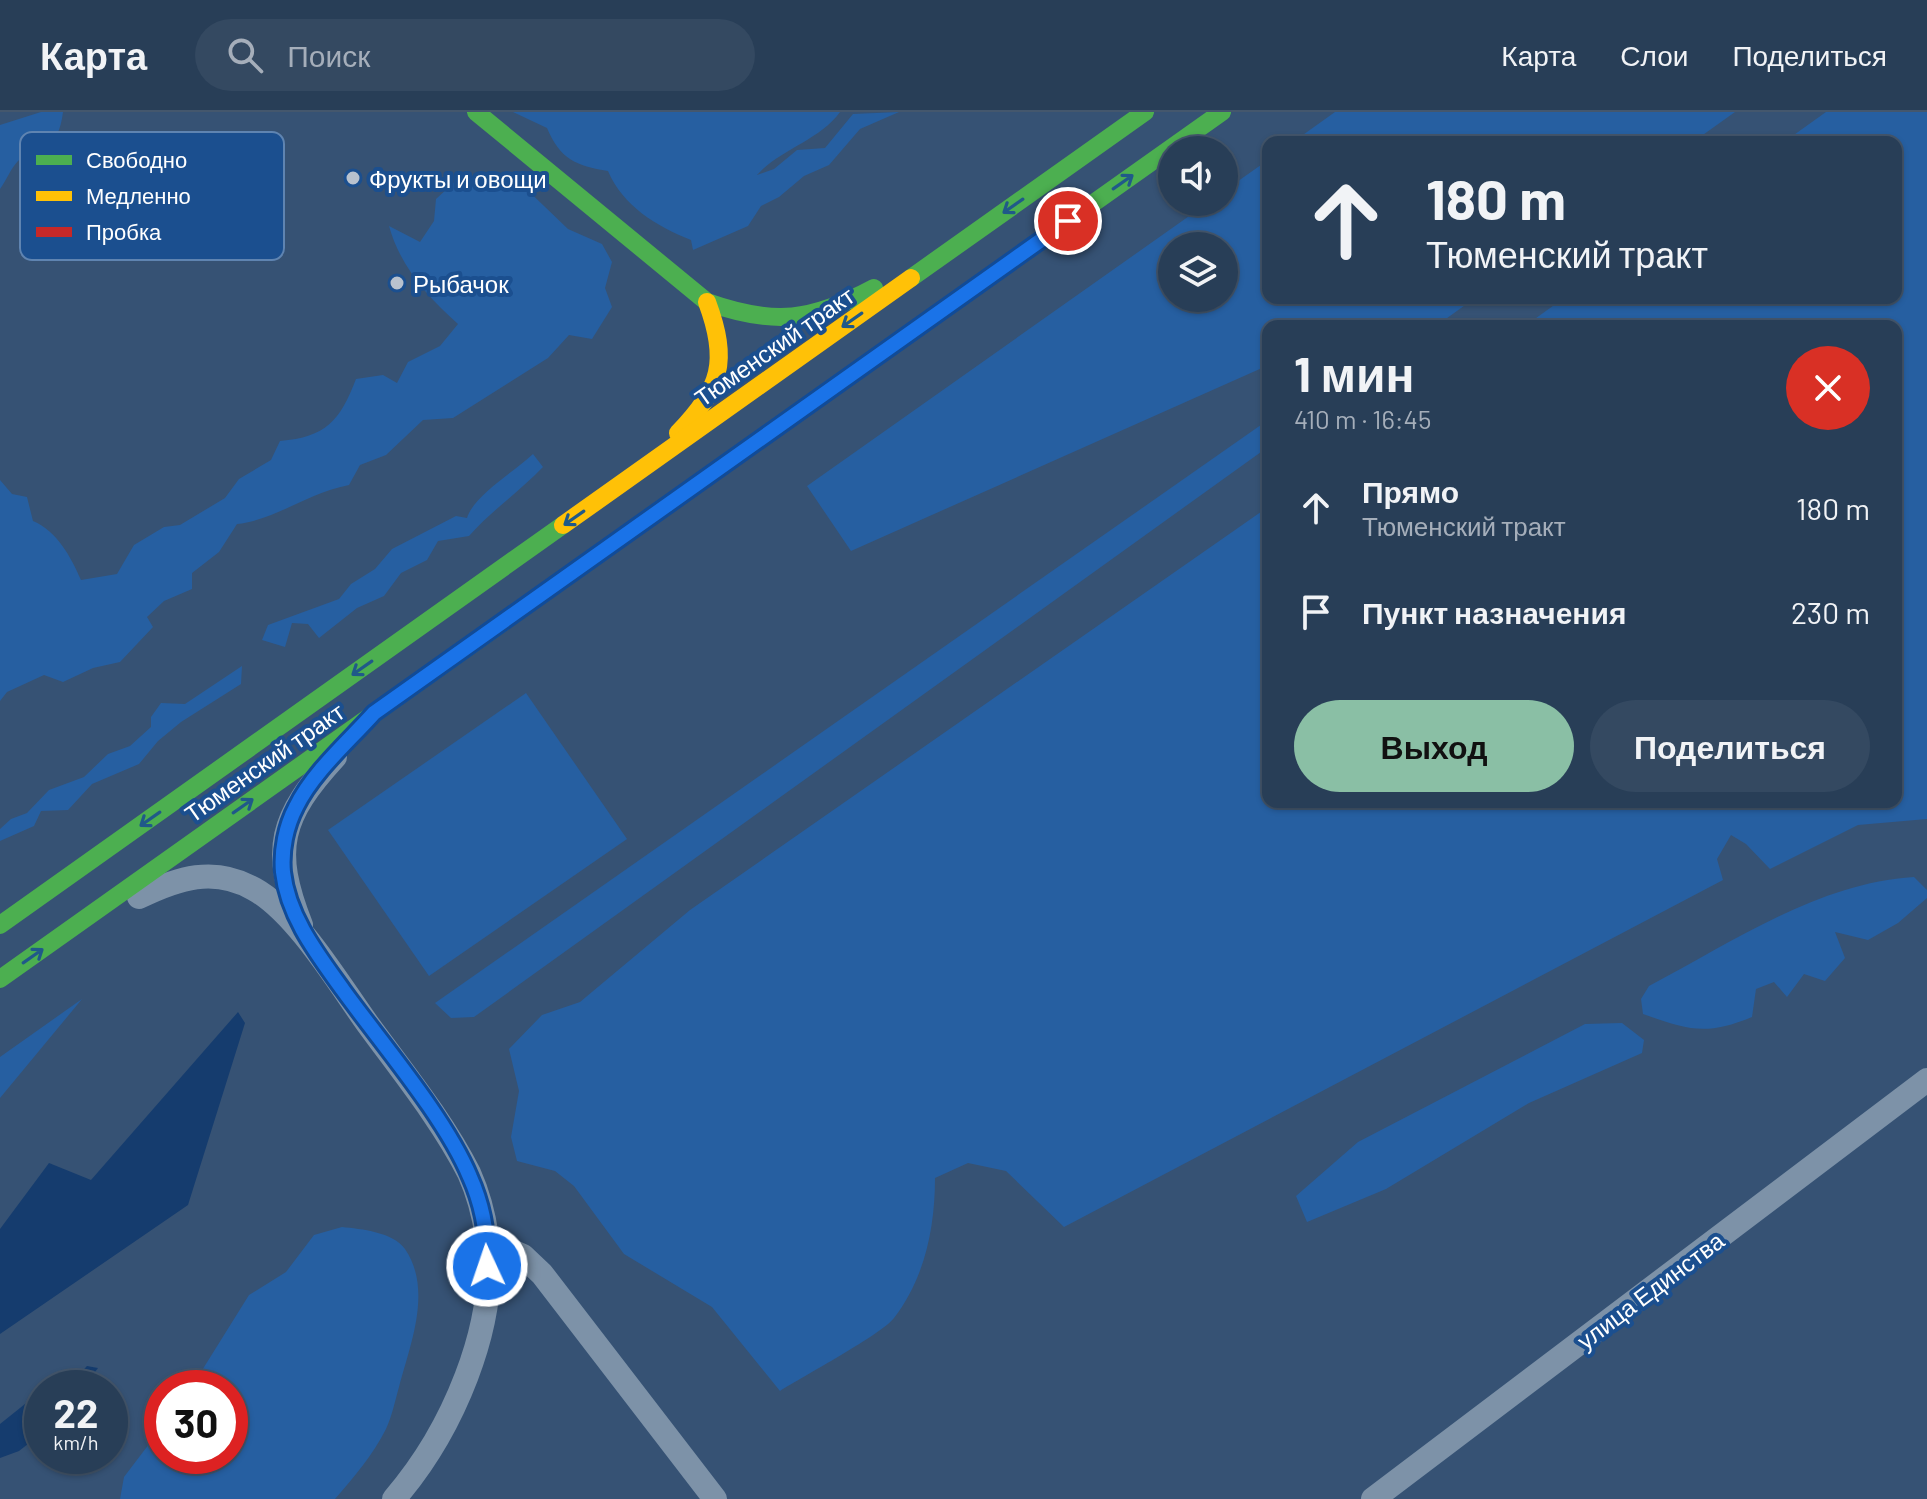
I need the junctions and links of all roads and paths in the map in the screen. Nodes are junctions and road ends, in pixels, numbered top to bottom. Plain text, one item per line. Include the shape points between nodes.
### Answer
1 (476, 112) edge
2 (1145, 112) edge
3 (1222, 112) edge
4 (985, 226) junction
5 (707, 302) junction
6 (638, 473) junction
7 (374, 713) junction
8 (0, 925) edge
9 (65, 932) junction
10 (306, 939) junction
11 (0, 979) edge
12 (1927, 1080) edge
13 (487, 1240) junction
14 (394, 1499) edge
15 (715, 1499) edge
16 (1373, 1499) edge

1 - 5 main road
2 -> 4 main road, Тюменский тракт
7 -> 3 main road, Тюменский тракт
4 - 5 main road via 823,314 765,319
4 -> 6 main road, Тюменский тракт
5 - 6 main road via 722,349 715,387 692,419
6 -> 8 main road, Тюменский тракт
9 -> 7 main road, Тюменский тракт
7 - 10 street via 315,779 288,828 283,871
9 - 10 street via 170,882 202,875 256,890
11 -> 9 main road, Тюменский тракт
10 - 13 street via 451,1143 474,1186
12 - 16 street, улица Единства
13 - 14 street via 485,1300 469,1369 440,1432
13 - 15 street via 523,1256 542,1274

